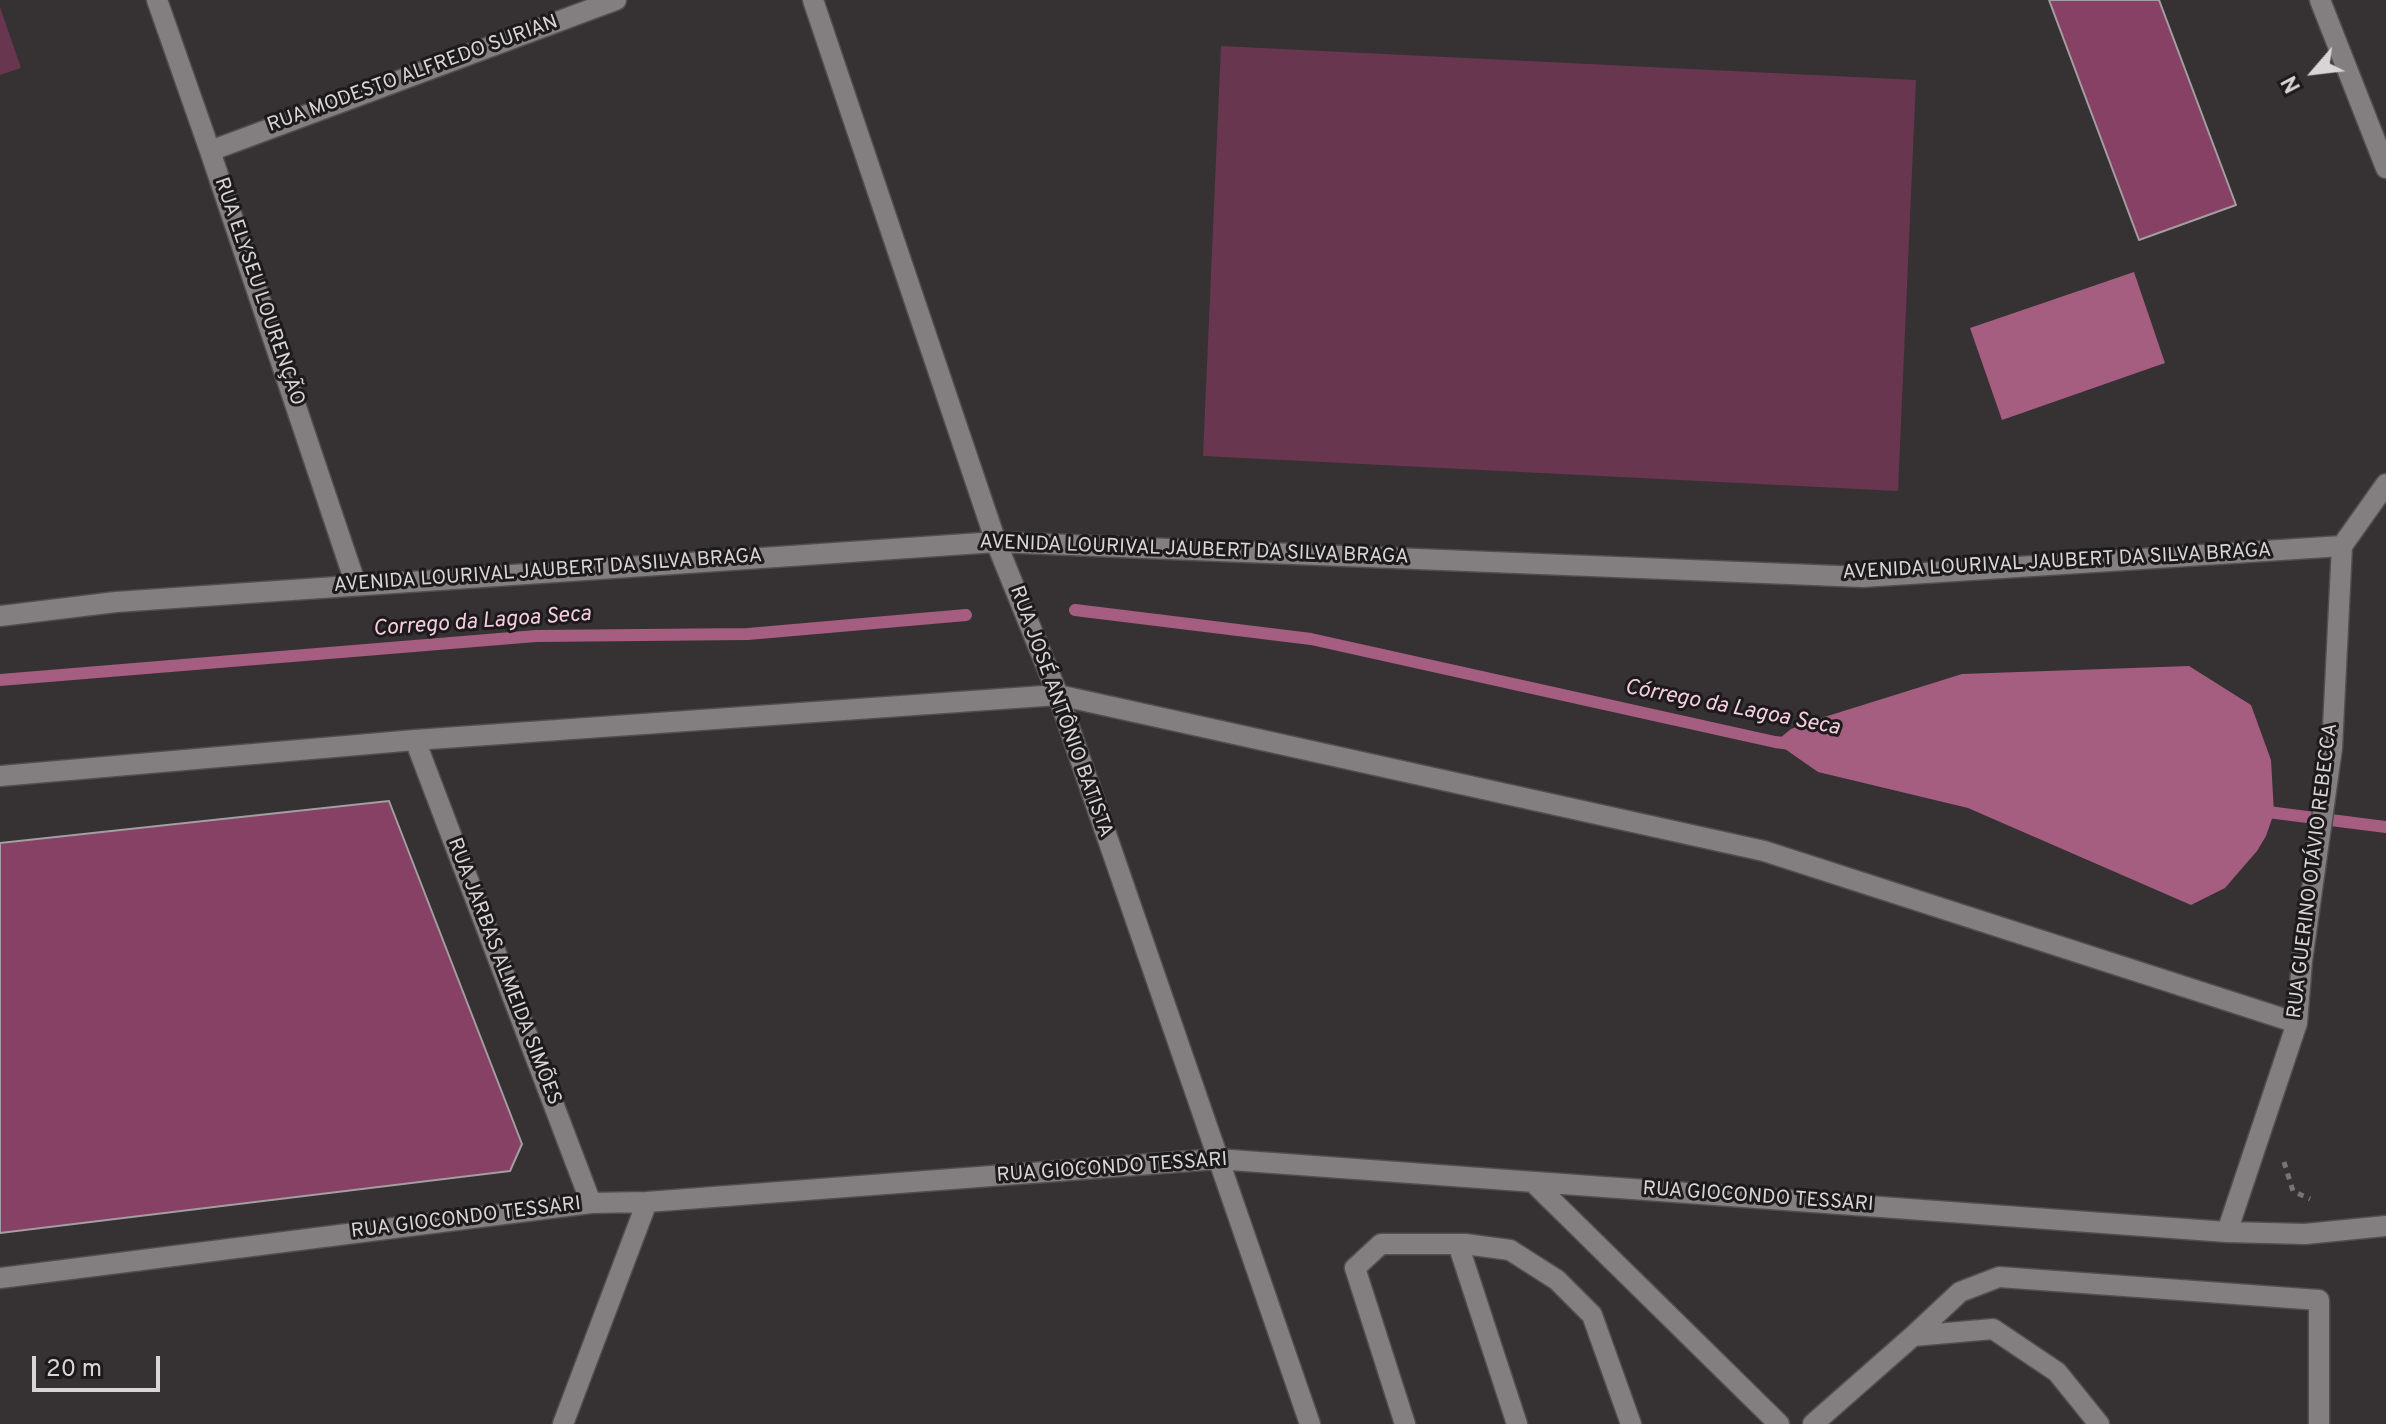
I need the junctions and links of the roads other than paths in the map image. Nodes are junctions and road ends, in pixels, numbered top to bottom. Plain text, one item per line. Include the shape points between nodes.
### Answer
1 (157, 0) edge
2 (616, 0) edge
3 (813, 0) edge
4 (2320, 0) edge
5 (210, 151) junction
6 (2386, 168) edge
7 (2386, 484) edge
8 (996, 542) junction
9 (2342, 546) junction
10 (356, 585) junction
11 (0, 616) edge
12 (1058, 695) junction
13 (415, 740) junction
14 (0, 776) edge
15 (2297, 1023) junction
16 (1217, 1159) junction
17 (1533, 1182) junction
18 (647, 1202) junction
19 (591, 1203) junction
20 (2386, 1226) edge
21 (2227, 1232) junction
22 (1458, 1244) junction
23 (0, 1278) edge
24 (1913, 1336) junction
25 (563, 1424) edge
26 (1310, 1424) edge
27 (1405, 1424) edge
28 (1517, 1424) edge
29 (1631, 1424) edge
30 (1779, 1424) edge
31 (1813, 1424) edge
32 (2099, 1424) edge
33 (2319, 1424) edge

1 - 5 street, RUA ELYSEU LOURENÇÃO
2 - 5 street, RUA MODESTO ALFREDO SURIAN
3 - 8 street, RUA JOSÉ ANTÔNIO BATISTA
4 - 6 street
5 - 10 street, RUA ELYSEU LOURENÇÃO
7 - 9 street
8 - 9 street, AVENIDA LOURIVAL JAUBERT DA SILVA BRAGA via 1863,577
8 - 10 street, AVENIDA LOURIVAL JAUBERT DA SILVA BRAGA
8 - 12 street, RUA JOSÉ ANTÔNIO BATISTA
9 - 15 street, RUA GUERINO OTÁVIO REBECCA via 2332,748
10 - 11 street, AVENIDA LOURIVAL JAUBERT DA SILVA BRAGA
12 - 13 street
12 - 15 street via 1764,851
12 - 16 street, RUA JOSÉ ANTÔNIO BATISTA
13 - 14 street
13 - 19 street, RUA JARBAS ALMEIDA SIMÕES
15 - 21 street, RUA GUERINO OTÁVIO REBECCA
16 - 17 street, RUA GIOCONDO TESSARI
16 - 18 street, RUA GIOCONDO TESSARI
16 - 26 street, RUA JOSÉ ANTÔNIO BATISTA
17 - 21 street, RUA GIOCONDO TESSARI
17 - 30 street
18 - 19 street, RUA GIOCONDO TESSARI
18 - 25 street
19 - 23 street, RUA GIOCONDO TESSARI
20 - 21 street, RUA GIOCONDO TESSARI via 2305,1234
22 - 27 street via 1381,1244 1355,1268
22 - 28 street
22 - 29 street via 1510,1250 1557,1280 1592,1315
24 - 31 street
24 - 32 street via 1993,1329 2057,1372
24 - 33 street via 1960,1292 1999,1277 2319,1300

